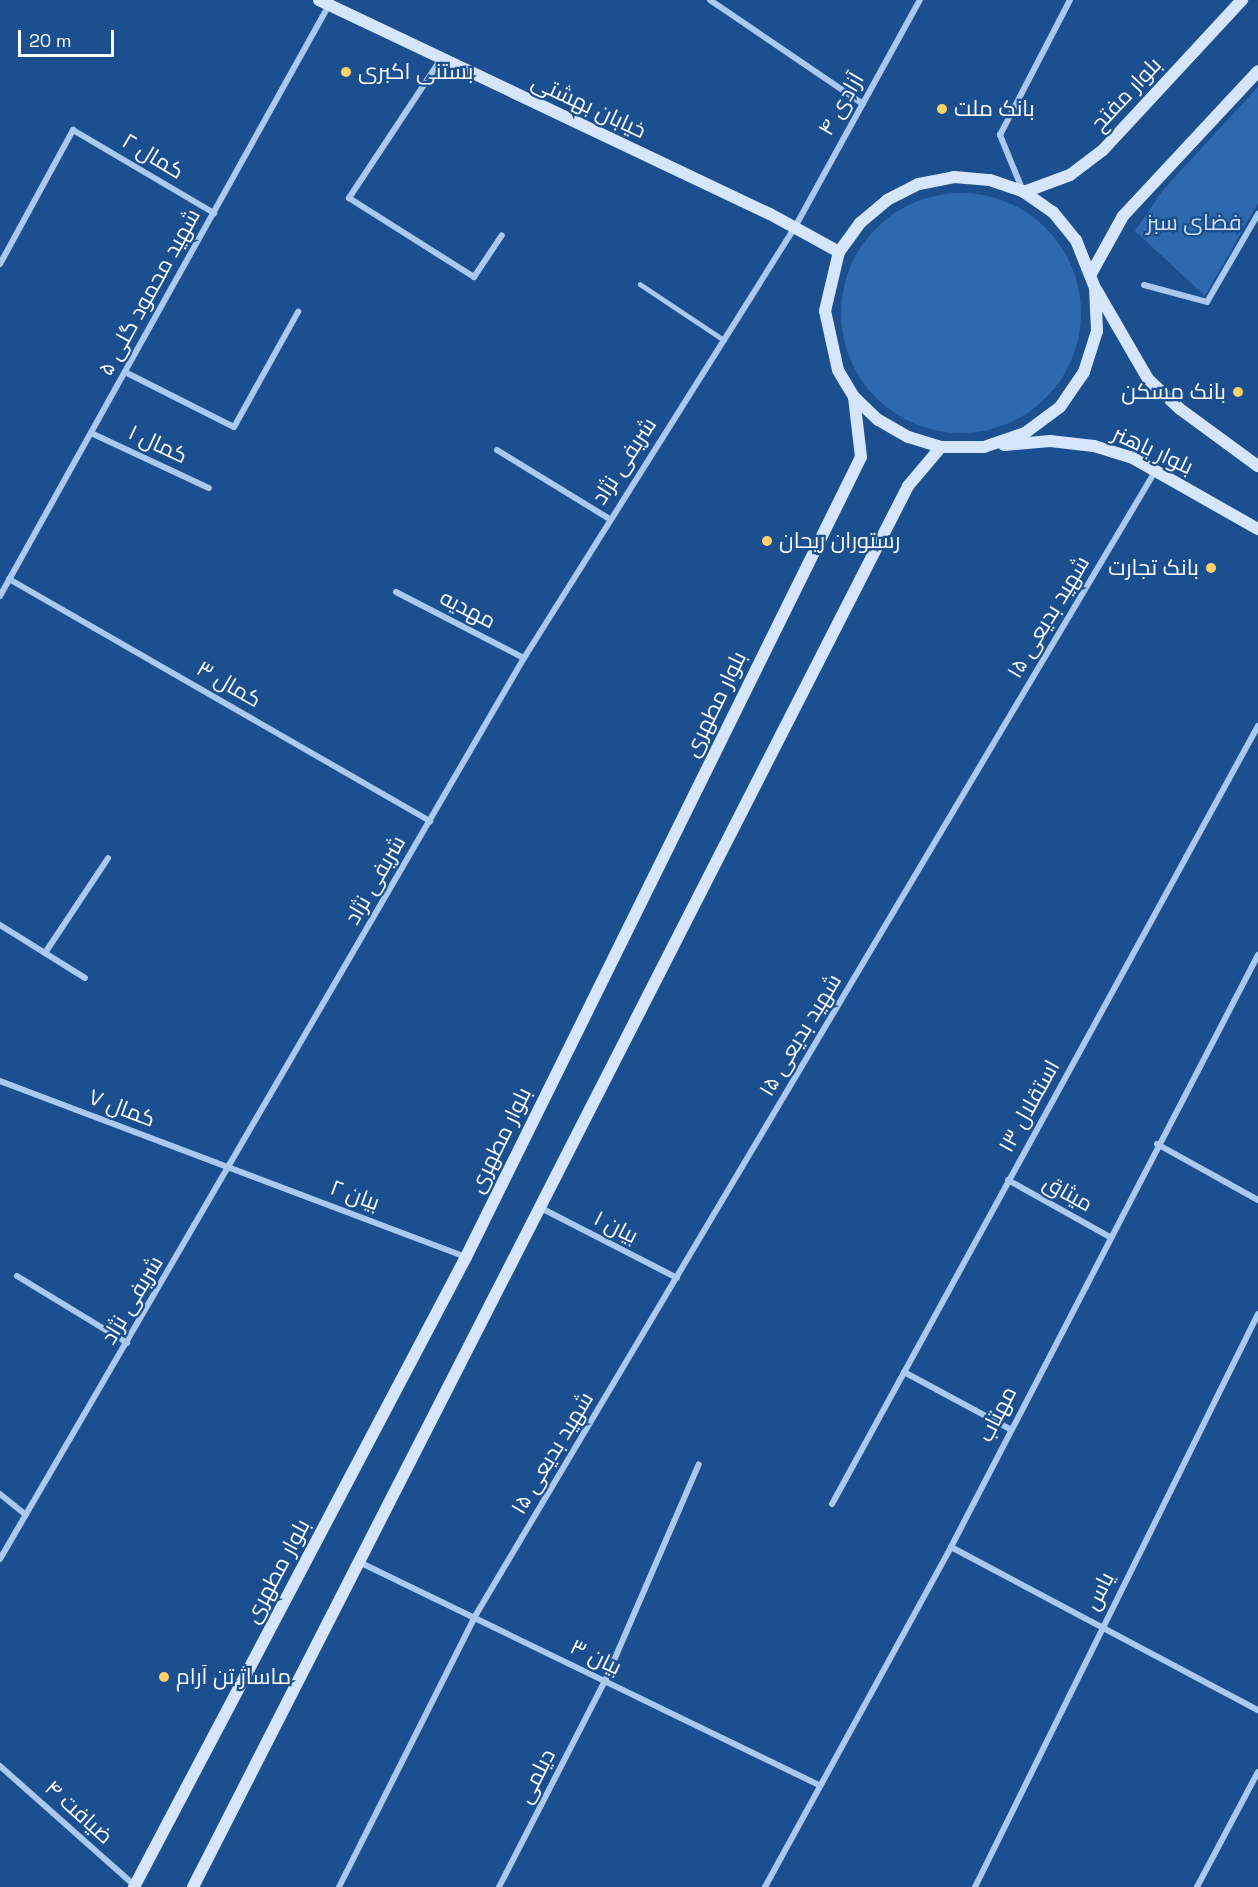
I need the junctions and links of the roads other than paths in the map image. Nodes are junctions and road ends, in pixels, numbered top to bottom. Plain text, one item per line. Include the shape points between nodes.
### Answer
1 (710, 0) edge
2 (920, 0) edge
3 (1070, 0) edge
4 (1242, 0) edge
5 (327, 2) edge
6 (441, 59) junction
7 (1258, 71) edge
8 (863, 104) junction
9 (1024, 192) junction
10 (214, 213) junction
11 (1258, 214) edge
12 (795, 226) junction
13 (502, 235) dead end
14 (839, 252) junction
15 (0, 264) edge
16 (1092, 272) junction
17 (640, 284) dead end
18 (1144, 285) dead end
19 (1095, 288) junction
20 (298, 312) dead end
21 (724, 340) junction
22 (125, 372) junction
23 (854, 397) junction
24 (91, 433) junction
25 (941, 447) junction
26 (984, 447) junction
27 (497, 450) dead end
28 (1258, 466) edge
29 (1156, 470) junction
30 (209, 488) dead end
31 (608, 518) junction
32 (1258, 529) edge
33 (9, 579) junction
34 (396, 592) dead end
35 (0, 596) edge
36 (524, 658) junction
37 (1258, 726) edge
38 (430, 821) junction
39 (108, 858) dead end
40 (0, 925) edge
41 (45, 953) junction
42 (1258, 955) edge
43 (85, 978) dead end
44 (0, 1081) edge
45 (1157, 1144) junction
46 (230, 1169) junction
47 (1008, 1180) junction
48 (1258, 1200) edge
49 (538, 1208) junction
50 (1110, 1237) junction
51 (466, 1257) junction
52 (17, 1276) dead end
53 (677, 1278) junction
54 (1258, 1314) edge
55 (127, 1343) junction
56 (904, 1372) junction
57 (1010, 1429) junction
58 (699, 1464) dead end
59 (0, 1494) edge
60 (832, 1504) dead end
61 (26, 1515) junction
62 (951, 1547) junction
63 (0, 1559) edge
64 (356, 1561) junction
65 (474, 1618) junction
66 (1101, 1627) junction
67 (605, 1681) junction
68 (1258, 1710) edge
69 (0, 1766) edge
70 (1258, 1772) edge
71 (819, 1785) junction
72 (134, 1886) edge
73 (193, 1887) edge
74 (339, 1887) edge
75 (499, 1887) edge
76 (765, 1887) edge
77 (975, 1887) edge
78 (1197, 1887) edge

1 - 8 street
2 - 8 street, آزادی ۴
3 - 9 street via 1000,135
4 - 9 main road, بلوار مفتح via 1103,150 1070,175
5 - 6 main road, خیابان بهشتی
5 - 10 street, شهید محمود گلی ۵
6 - 12 main road, خیابان بهشتی
6 - 13 street via 349,198 474,277
7 - 16 main road via 1123,216
8 - 12 street, آزادی ۴
9 - 14 main road via 990,180 954,177 919,184 887,200 860,223
9 - 16 main road via 1053,213 1076,240
10 - 15 street, کمال ۲ via 73,130
10 - 22 street, شهید محمود گلی ۵
11 - 18 street via 1207,302
12 - 14 main road, خیابان بهشتی
12 - 21 street, شریفی نژاد
14 - 23 main road via 825,311 828,341
16 - 19 main road
17 - 21 lane
19 - 26 main road via 1097,331 1084,372 1060,407 1025,433
19 - 28 main road, بلوار باهنر via 1148,379 1180,409
20 - 22 street via 234,428
21 - 31 street, شریفی نژاد
22 - 24 street, شهید محمود گلی ۵
23 - 25 main road via 878,420 908,437
23 - 51 main road, بلوار مطهری via 861,457
24 - 30 street, کمال ۱
24 - 33 street, شهید محمود گلی ۵
25 - 26 main road
25 - 49 main road via 908,486
26 - 29 main road, بلوار باهنر via 1050,441 1094,446
27 - 31 street
29 - 32 main road, بلوار باهنر
29 - 53 street, شهید بدیعی ۱۵
31 - 36 street, شریفی نژاد
33 - 35 street, شهید محمود گلی ۵
33 - 38 street, کمال ۳
34 - 36 street, مهدیه
36 - 38 street, شریفی نژاد
37 - 47 street, استقلال ۱۳
38 - 46 street, شریفی نژاد
39 - 41 street
40 - 41 street
41 - 43 street
42 - 45 street, مهتاب
44 - 46 street, کمال ۷
45 - 48 street
45 - 50 street, مهتاب
46 - 51 street, بیان ۲
46 - 55 street, شریفی نژاد
47 - 50 street, میثاق
47 - 56 street, استقلال ۱۳
49 - 53 street, بیان ۱
49 - 64 main road
50 - 57 street, مهتاب
51 - 72 main road, بلوار مطهری
52 - 55 street
53 - 65 street, شهید بدیعی ۱۵
54 - 66 street, یاس
55 - 61 street, شریفی نژاد
56 - 57 street
56 - 60 street, استقلال ۱۳
57 - 62 street, مهتاب
58 - 67 street, دیلمی
59 - 61 street
61 - 63 street, شریفی نژاد
62 - 66 street
62 - 71 street, مهتاب
64 - 65 street, بیان ۳
64 - 73 main road
65 - 67 street, بیان ۳
65 - 74 street, شهید بدیعی ۱۵
66 - 68 street
66 - 77 street, یاس
67 - 71 street, بیان ۳
67 - 75 street, دیلمی
69 - 72 street, ضیافت ۴
70 - 78 street
71 - 76 street, مهتاب

